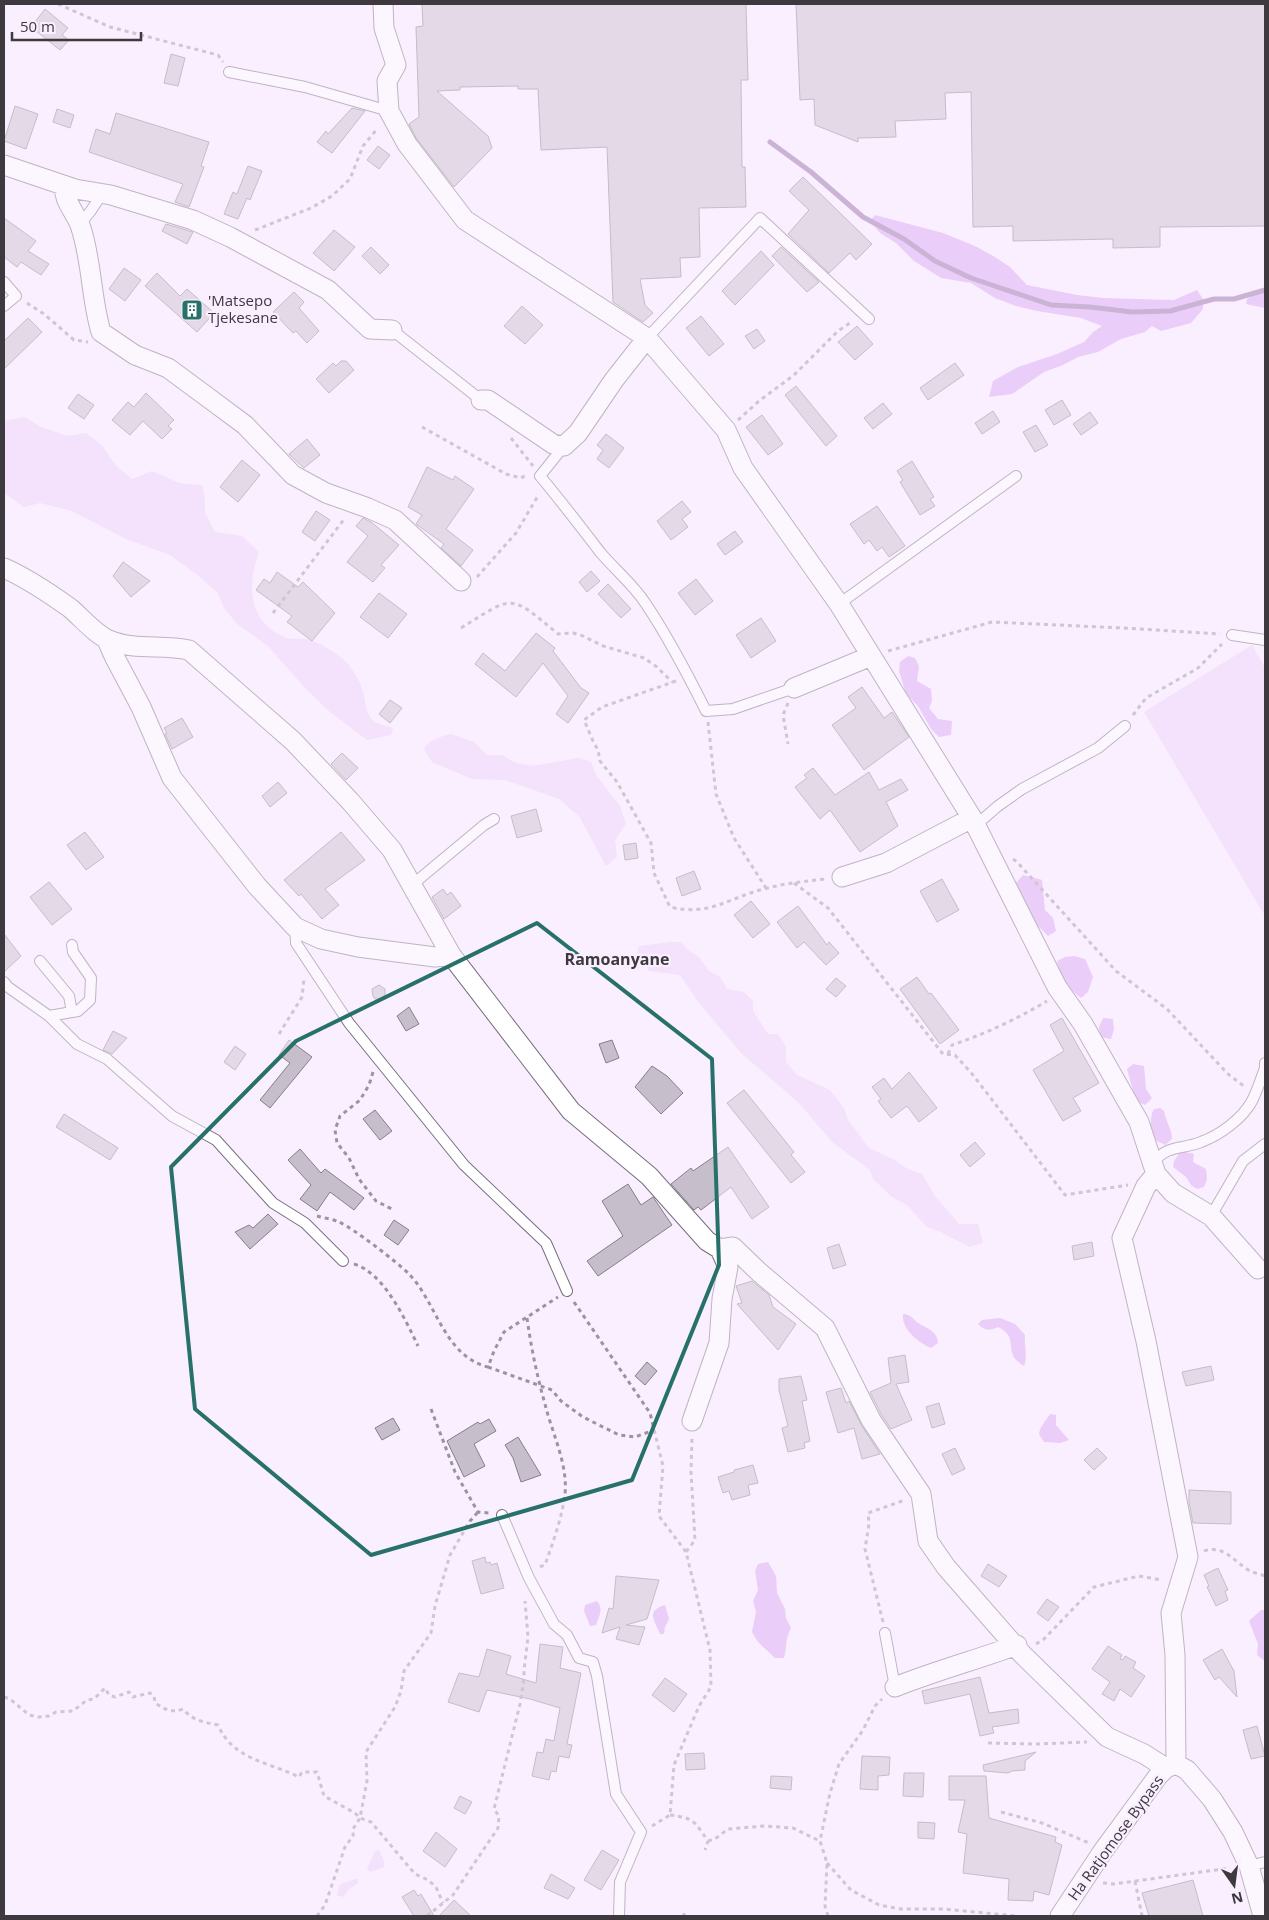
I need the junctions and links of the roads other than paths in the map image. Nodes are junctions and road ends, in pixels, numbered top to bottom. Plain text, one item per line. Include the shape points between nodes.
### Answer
1 (383, 4) edge
2 (229, 72) road end
3 (389, 110) junction
4 (4, 165) edge
5 (64, 186) junction
6 (102, 194) junction
7 (80, 224) junction
8 (4, 282) edge
9 (4, 306) edge
10 (866, 316) road end
11 (392, 330) joint
12 (647, 338) junction
13 (481, 400) joint
14 (564, 446) junction
15 (1016, 476) dead end
16 (4, 568) edge
17 (461, 581) road end
18 (839, 604) junction
19 (1232, 635) road end
20 (107, 640) junction
21 (1265, 640) edge
22 (871, 656) junction
23 (794, 688) joint
24 (1125, 726) road end
25 (494, 819) dead end
26 (974, 822) junction
27 (842, 878) dead end
28 (412, 885) junction
29 (295, 927) junction
30 (72, 945) dead end
31 (451, 955) junction
32 (40, 961) dead end
33 (4, 982) edge
34 (72, 1012) junction
35 (49, 1016) junction
36 (1265, 1063) edge
37 (1265, 1144) edge
38 (1151, 1175) junction
39 (1211, 1216) junction
40 (720, 1249) junction
41 (343, 1261) road end
42 (1258, 1269) dead end
43 (567, 1291) road end
44 (692, 1421) road end
45 (502, 1514) road end
46 (885, 1633) road end
47 (1019, 1650) junction
48 (895, 1687) joint
49 (1171, 1766) junction
50 (1257, 1864) edge
51 (618, 1916) edge
52 (1060, 1916) edge
53 (1263, 1916) edge

1 - 3 street via 384,28 396,65 387,81
2 - 3 lane via 305,87
3 - 12 street via 407,144 465,220
4 - 5 street
5 - 6 street
5 - 7 street
6 - 7 lane
6 - 11 street via 176,214 230,238 328,290 370,328
7 - 17 street via 101,332 135,355 168,368 245,425 293,475 326,493 395,520
8 - 9 lane via 16,296
10 - 12 lane via 760,218
11 - 13 lane
12 - 14 street via 578,433
12 - 18 street via 726,430 743,468
13 - 14 street via 488,400 553,444
14 - 23 lane via 540,476 645,603 706,711 733,709
15 - 18 lane
16 - 20 street via 70,608
18 - 22 street
19 - 21 lane
20 - 28 street via 136,647 172,646 189,650 293,741 350,801 392,850
20 - 29 street via 172,778 257,886
22 - 23 street
22 - 26 street
24 - 26 lane via 1098,748 1022,789
25 - 28 lane
26 - 27 street via 886,863
26 - 38 street via 1061,993 1131,1106 1139,1122
28 - 31 street
29 - 31 street via 321,939 358,947 435,957
29 - 43 lane via 296,943 349,1023 464,1165 546,1243
30 - 34 lane via 73,952 91,978 90,1000
31 - 40 street via 571,1111 649,1176 707,1241
32 - 34 lane via 69,996
33 - 35 lane
34 - 35 lane
35 - 41 lane via 77,1044 107,1059 172,1116 216,1140 272,1203 302,1221
36 - 38 lane via 1251,1102 1237,1119 1200,1143 1159,1155
37 - 39 lane via 1243,1161
38 - 39 street
38 - 49 street via 1122,1238 1152,1368 1188,1557 1171,1612 1175,1655
39 - 42 street
40 - 44 street via 728,1267 719,1343
40 - 47 street via 733,1247 825,1328 871,1420 921,1494 928,1541 946,1567
45 - 51 lane via 528,1576 554,1624 567,1635 579,1658 593,1662 616,1794 641,1832 620,1882
46 - 48 lane
47 - 48 street via 939,1670
47 - 49 street via 1107,1737
49 - 50 street, Ha Ratjomose Bypass via 1186,1770 1212,1799
49 - 52 street, Ha Ratjomose Bypass via 1158,1776
50 - 53 street, Ha Ratjomose Bypass

